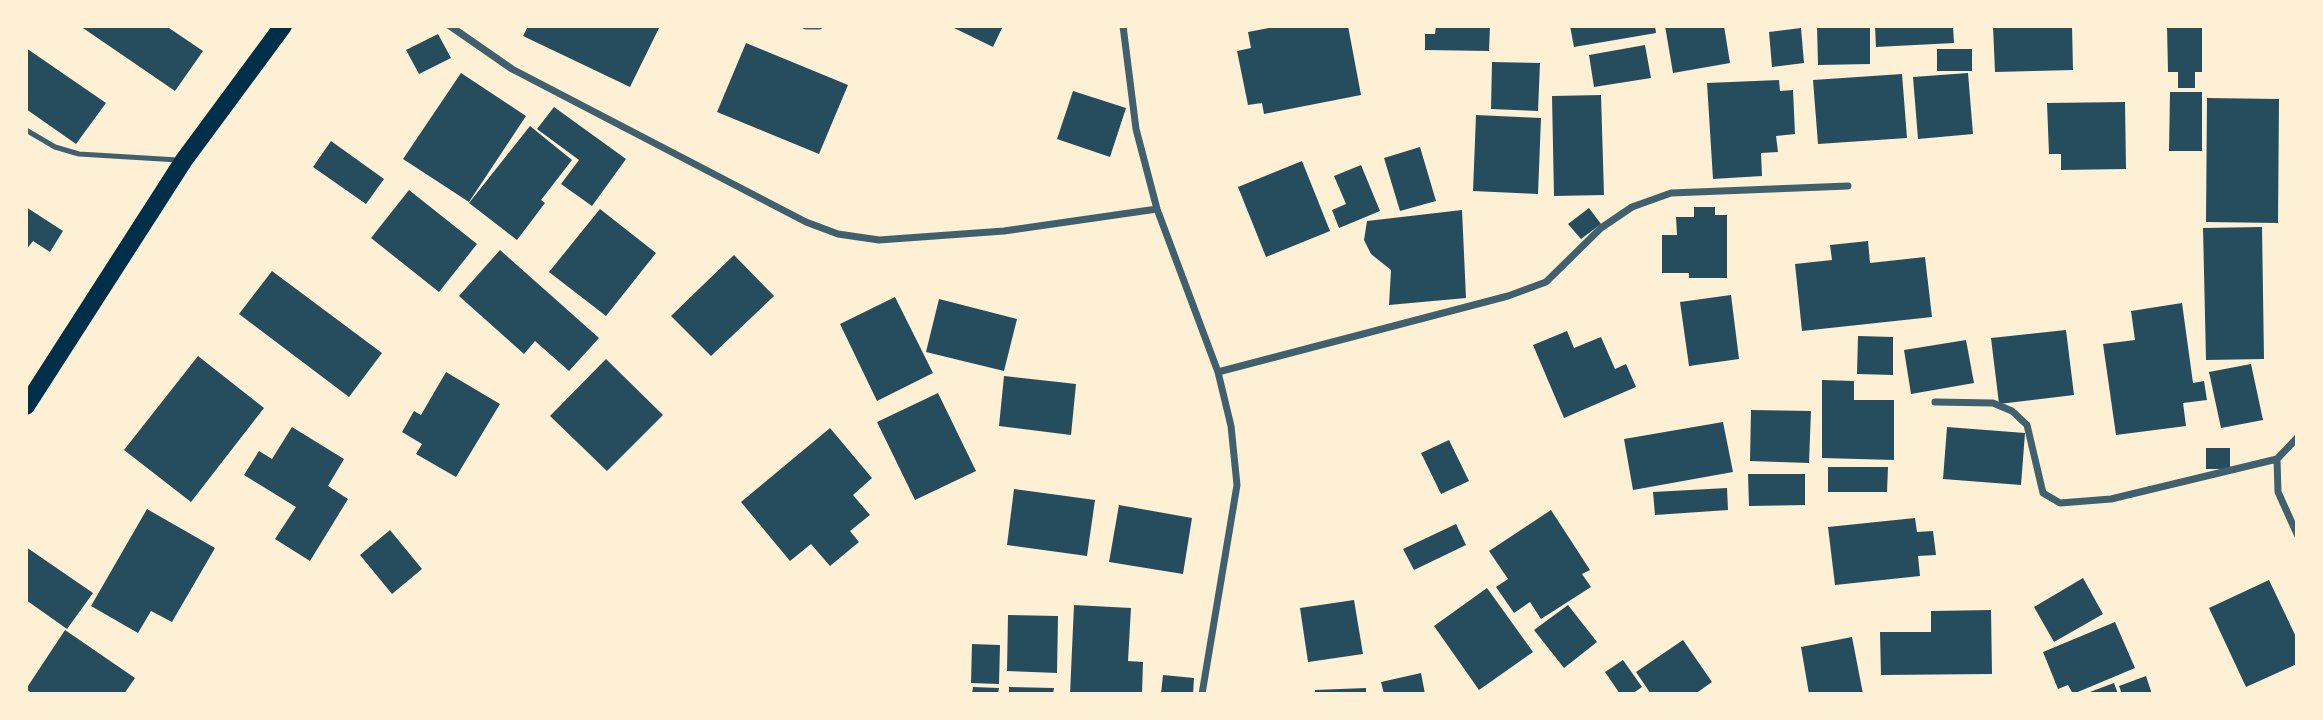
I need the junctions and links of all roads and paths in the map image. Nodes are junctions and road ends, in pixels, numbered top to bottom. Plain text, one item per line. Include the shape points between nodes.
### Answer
1 (283, 26) edge
2 (450, 26) edge
3 (806, 26) edge
4 (819, 26) edge
5 (1123, 26) edge
6 (26, 130) edge
7 (184, 160) junction
8 (1848, 186) dead end
9 (1157, 209) junction
10 (1218, 372) junction
11 (1935, 402) dead end
12 (26, 406) edge
13 (2297, 438) edge
14 (2277, 459) junction
15 (2297, 534) edge
16 (1202, 694) edge

1 - 7 main road
2 - 9 street via 512,69 806,222 838,234 880,240 1004,231
3 - 4 street
5 - 9 street via 1136,129
6 - 7 lane via 55,147 79,154
7 - 12 main road
8 - 10 street via 1671,193 1632,207 1601,228 1545,282 1508,296
9 - 10 street
10 - 16 street via 1231,426 1237,485
11 - 14 street via 1993,402 2012,411 2027,425 2043,494 2060,503 2111,499
13 - 14 street
14 - 15 street via 2278,492

